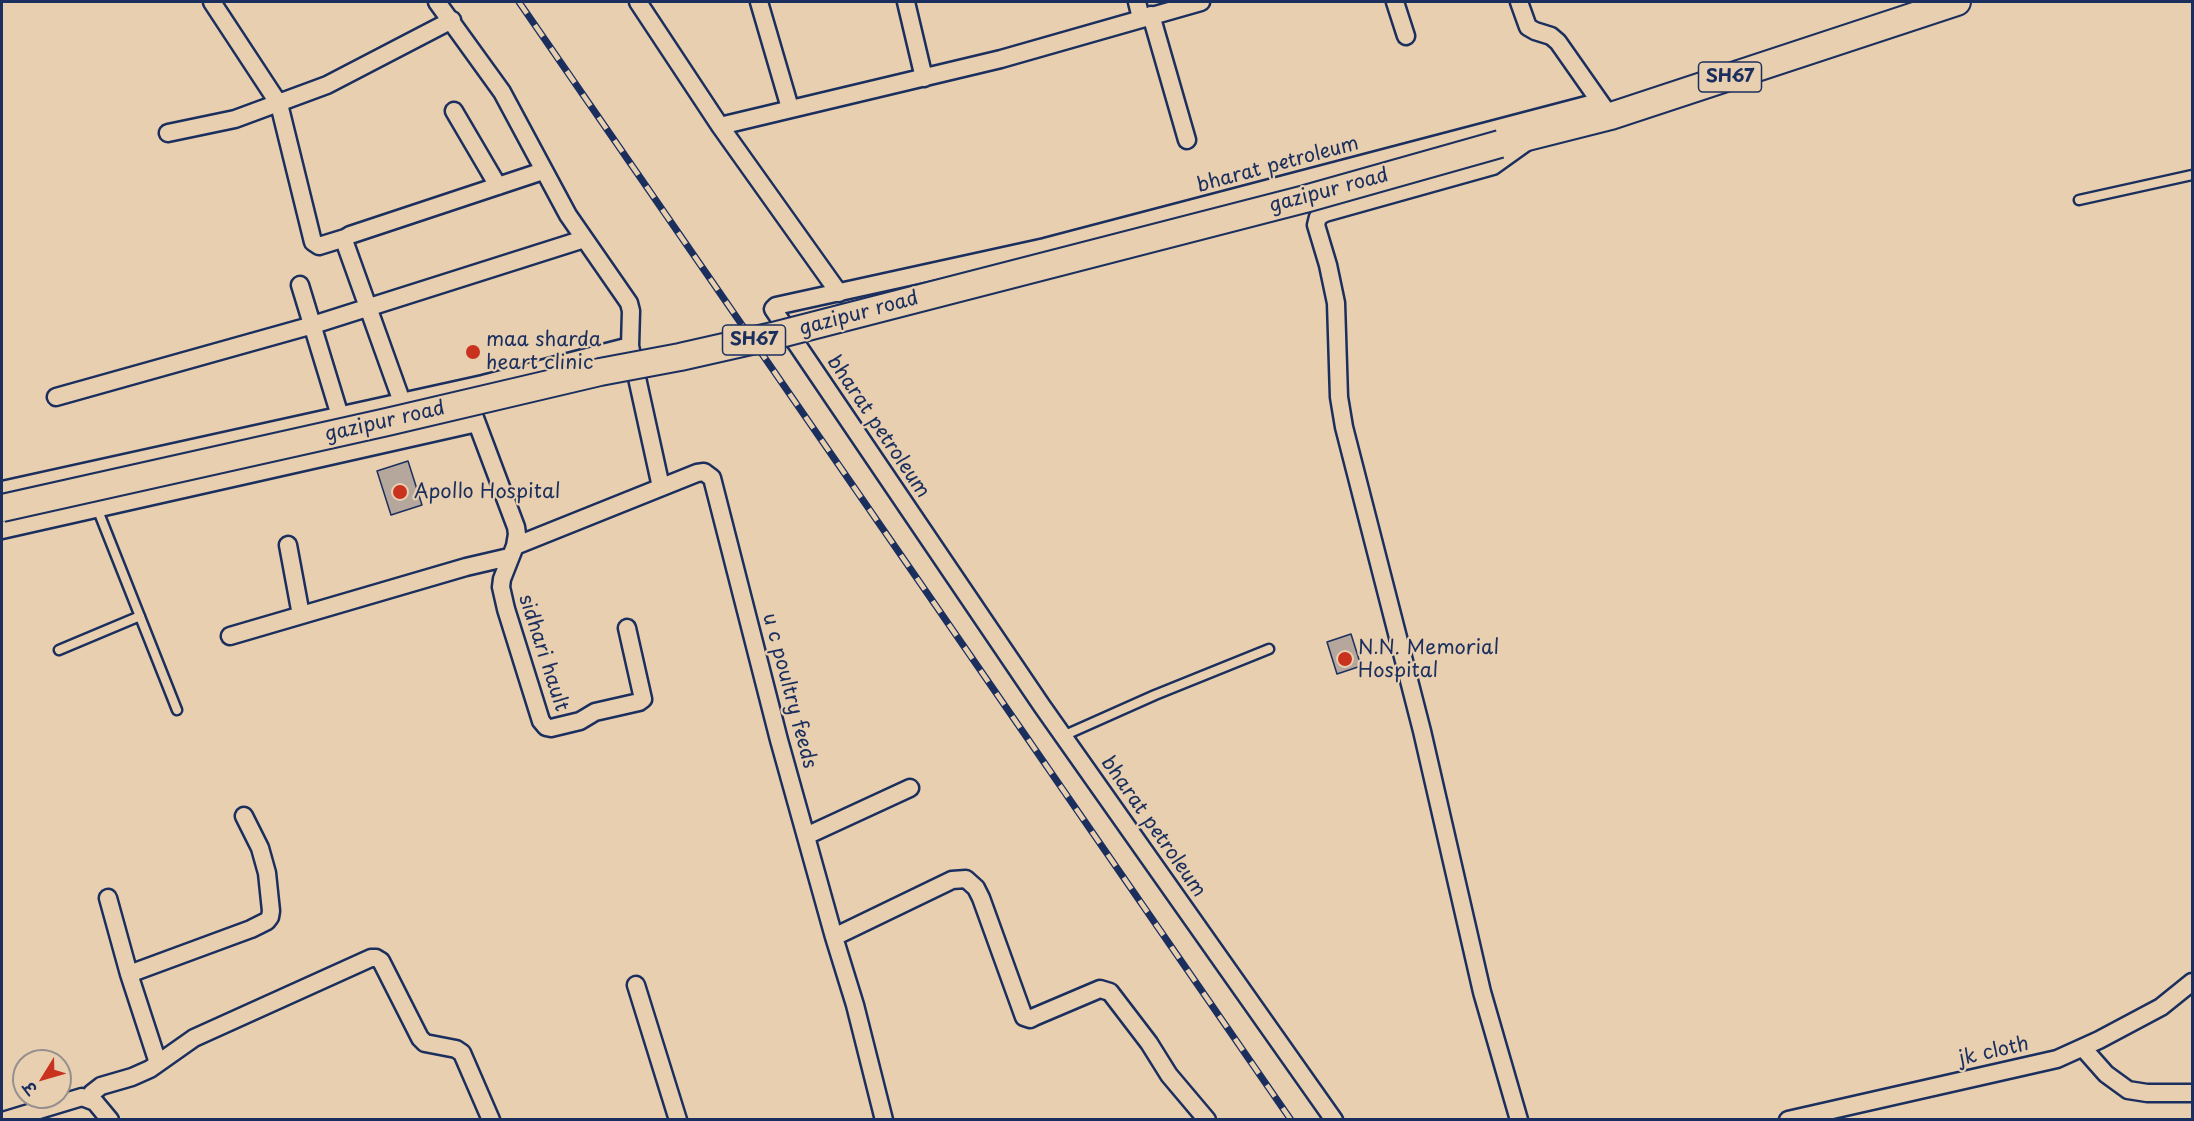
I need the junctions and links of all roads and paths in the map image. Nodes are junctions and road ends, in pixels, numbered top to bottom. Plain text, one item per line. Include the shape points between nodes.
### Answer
1 (212, 2) edge
2 (437, 2) edge
3 (638, 2) edge
4 (759, 2) edge
5 (906, 2) edge
6 (1137, 2) edge
7 (1201, 2) edge
8 (1395, 2) edge
9 (1519, 2) edge
10 (1950, 3) edge
11 (1146, 17) junction
12 (452, 20) junction
13 (1406, 36) dead end
14 (924, 78) junction
15 (279, 104) junction
16 (790, 108) junction
17 (1604, 109) junction
18 (454, 111) dead end
19 (720, 126) junction
20 (168, 133) dead end
21 (1533, 137) junction
22 (1187, 141) dead end
23 (543, 171) junction
24 (2193, 175) edge
25 (498, 186) junction
26 (2079, 200) dead end
27 (345, 238) junction
28 (584, 239) junction
29 (300, 285) dead end
30 (839, 293) junction
31 (368, 308) junction
32 (313, 325) junction
33 (630, 346) junction
34 (464, 388) junction
35 (57, 397) dead end
36 (402, 402) junction
37 (340, 416) junction
38 (477, 423) junction
39 (661, 487) junction
40 (2, 490) edge
41 (2, 508) edge
42 (97, 508) junction
43 (2, 530) edge
44 (288, 545) dead end
45 (512, 552) junction
46 (301, 615) junction
47 (140, 616) junction
48 (627, 628) dead end
49 (230, 636) dead end
50 (1269, 649) dead end
51 (59, 650) dead end
52 (177, 710) dead end
53 (1063, 735) junction
54 (910, 788) dead end
55 (244, 816) dead end
56 (806, 836) junction
57 (108, 898) dead end
58 (834, 937) junction
59 (129, 974) junction
60 (2193, 982) edge
61 (636, 985) dead end
62 (2083, 1048) junction
63 (158, 1063) junction
64 (2193, 1093) edge
65 (89, 1098) junction
66 (6, 1119) edge
67 (111, 1119) edge
68 (491, 1119) edge
69 (678, 1119) edge
70 (884, 1119) edge
71 (1208, 1119) edge
72 (1334, 1119) edge
73 (1519, 1119) edge
74 (1788, 1119) edge

1 - 15 street
2 - 12 street
3 - 19 street
4 - 16 street
5 - 14 street
6 - 11 street
7 - 11 street
8 - 13 street
9 - 17 street via 1528,27 1558,42
10 - 17 main road, SH67
11 - 14 street
11 - 22 street
12 - 15 street via 343,78
12 - 23 street via 501,92
14 - 16 street
15 - 20 street via 235,119
15 - 27 street via 313,242 319,246
16 - 19 street
17 - 21 main road, SH67
17 - 30 street, bharat petroleum via 1045,247
18 - 25 street
19 - 30 street
21 - 41 main road, gazipur road / SH67, bridge via 773,336
21 - 73 street via 1493,166 1325,213 1318,217 1316,225 1336,303 1339,397 1344,427 1422,732 1482,992
23 - 25 street
23 - 28 street
24 - 26 lane
25 - 27 street
27 - 31 street
28 - 31 street
28 - 33 street via 628,303
29 - 32 street
30 - 53 street, bharat petroleum via 776,306 773,310
31 - 32 street
31 - 36 street
32 - 35 street
32 - 37 street
33 - 34 street
33 - 39 street
34 - 36 street
34 - 38 street, sidhari hault
36 - 37 street
37 - 40 street
38 - 42 street
38 - 45 street, sidhari hault via 516,527
39 - 45 street, u c poultry feeds
39 - 56 street, u c poultry feeds via 697,473 704,472 712,478
42 - 43 street
42 - 47 lane
44 - 46 street
45 - 46 street, u c poultry feeds
45 - 48 street, sidhari hault via 502,579 502,596 546,727 580,721 595,712 643,699
46 - 49 street, u c poultry feeds
47 - 51 lane
47 - 52 lane
50 - 53 lane
53 - 72 street, bharat petroleum
54 - 56 street
55 - 59 street via 267,873 271,911 267,921
56 - 58 street, u c poultry feeds
57 - 59 street
58 - 70 street, u c poultry feeds
58 - 71 street via 952,880 966,879 981,898 1024,1017 1029,1019 1100,989 1110,992 1165,1070
59 - 63 street
60 - 62 street, jk cloth via 2160,1007
61 - 69 street
62 - 64 street via 2106,1074 2128,1090 2147,1094
62 - 74 street, jk cloth via 2058,1059
63 - 65 street via 132,1077 101,1086
63 - 68 street via 194,1038 370,958 381,961 420,1038 425,1043 462,1053
65 - 66 street via 75,1097
65 - 67 street

